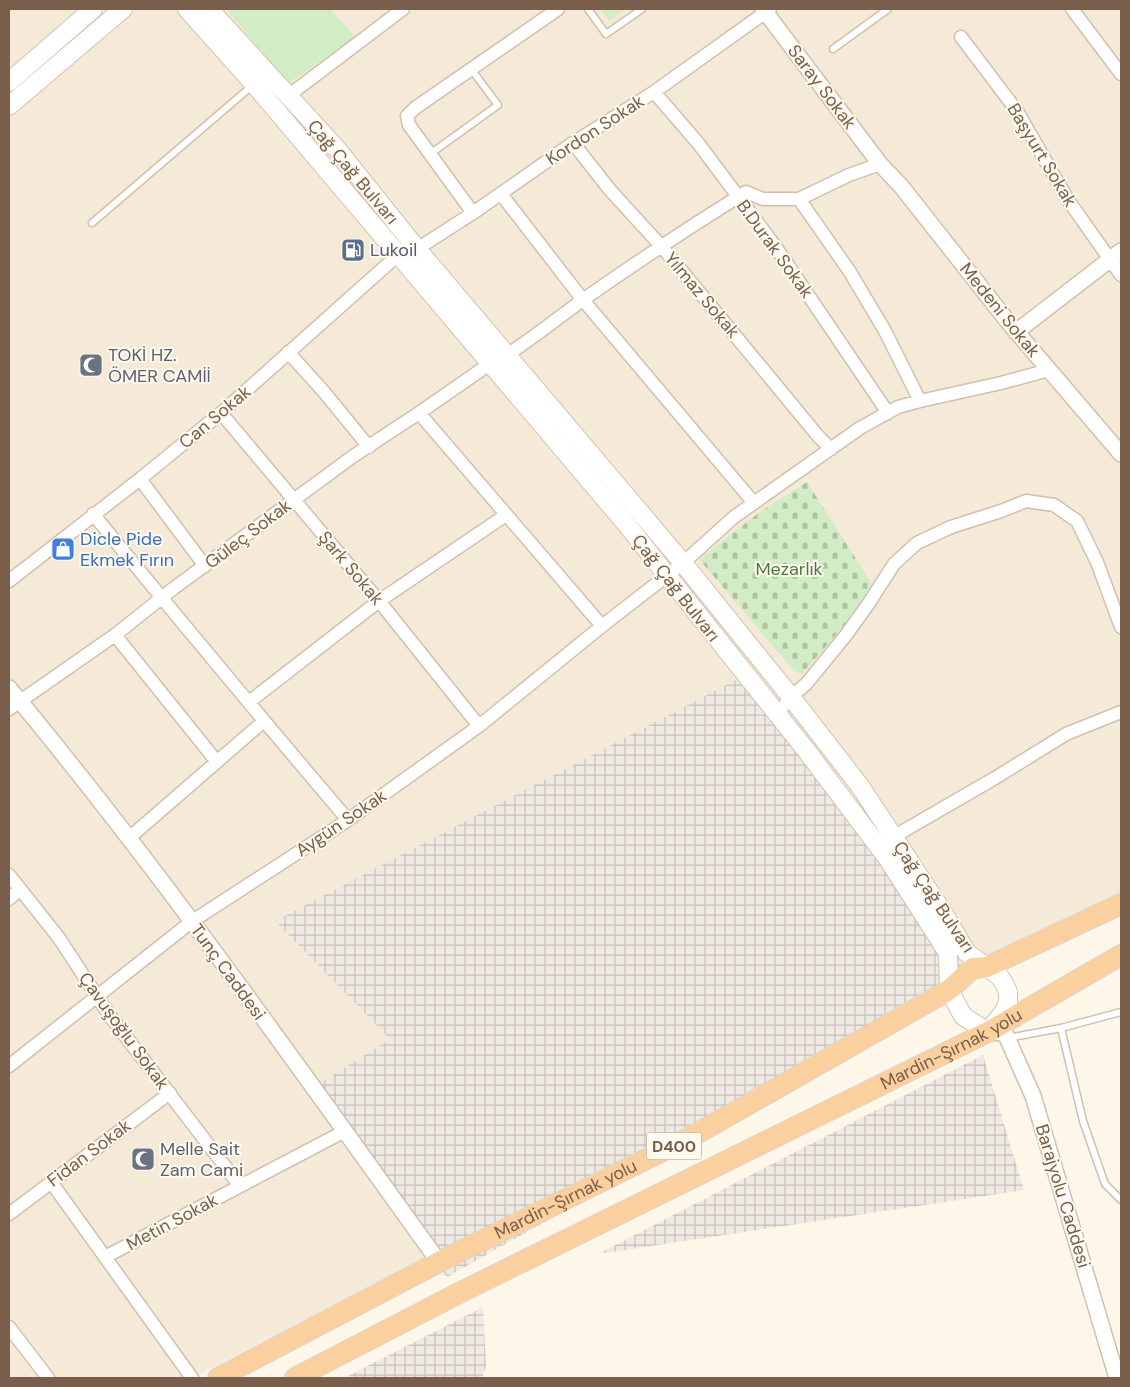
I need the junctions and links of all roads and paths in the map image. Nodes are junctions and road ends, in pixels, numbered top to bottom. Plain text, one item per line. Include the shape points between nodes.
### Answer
1 (93, 9) edge
2 (124, 9) edge
3 (188, 9) edge
4 (209, 9) edge
5 (403, 9) edge
6 (558, 9) edge
7 (588, 9) edge
8 (642, 9) edge
9 (888, 9) edge
10 (1072, 9) edge
11 (766, 10) edge
12 (961, 37) dead end
13 (833, 49) dead end
14 (471, 69) junction
15 (1121, 74) edge
16 (9, 82) edge
17 (254, 84) junction
18 (654, 92) junction
19 (288, 96) junction
20 (9, 106) edge
21 (573, 143) junction
22 (430, 154) junction
23 (880, 164) junction
24 (501, 194) junction
25 (738, 197) junction
26 (799, 199) junction
27 (473, 214) junction
28 (92, 223) dead end
29 (662, 247) junction
30 (417, 248) junction
31 (398, 255) junction
32 (1115, 255) edge
33 (1121, 274) edge
34 (583, 300) junction
35 (1016, 332) junction
36 (288, 352) junction
37 (499, 359) junction
38 (1049, 370) junction
39 (920, 400) junction
40 (888, 412) junction
41 (221, 413) junction
42 (419, 413) junction
43 (369, 447) junction
44 (830, 449) junction
45 (1121, 454) edge
46 (140, 479) junction
47 (293, 500) junction
48 (754, 504) junction
49 (93, 514) junction
50 (506, 515) junction
51 (683, 563) junction
52 (205, 566) junction
53 (668, 575) junction
54 (9, 581) edge
55 (161, 598) junction
56 (379, 601) junction
57 (602, 626) junction
58 (1121, 626) edge
59 (115, 635) junction
60 (9, 688) edge
61 (792, 697) junction
62 (249, 702) junction
63 (14, 705) edge
64 (1121, 712) edge
65 (777, 714) junction
66 (264, 721) junction
67 (479, 726) junction
68 (217, 762) junction
69 (348, 820) junction
70 (893, 837) junction
71 (129, 838) junction
72 (9, 875) edge
73 (20, 889) junction
74 (9, 899) edge
75 (1121, 904) edge
76 (191, 922) junction
77 (1121, 955) edge
78 (987, 967) junction
79 (949, 990) junction
80 (96, 997) junction
81 (1121, 1012) edge
82 (1061, 1028) junction
83 (988, 1032) junction
84 (1007, 1038) junction
85 (9, 1066) edge
86 (170, 1094) junction
87 (345, 1131) junction
88 (51, 1182) junction
89 (240, 1186) junction
90 (1121, 1200) edge
91 (9, 1214) edge
92 (105, 1257) junction
93 (439, 1262) junction
94 (9, 1327) edge
95 (48, 1378) edge
96 (192, 1378) edge
97 (218, 1378) edge
98 (295, 1378) edge
99 (1117, 1378) edge

1 - 16 main road
2 - 20 main road
3 - 17 main road, Çağ Çağ Bulvarı
4 - 19 main road, Çağ Çağ Bulvarı
5 - 19 street
6 - 14 street
7 - 8 lane via 606,34
9 - 13 lane
10 - 15 street
11 - 18 street, Kordon Sokak
11 - 23 street, Saray Sokak
12 - 32 street, Başyurt Sokak via 1017,111 1068,200
14 - 22 street via 407,116 409,125
14 - 22 lane via 498,105
17 - 28 lane
17 - 31 main road, Çağ Çağ Bulvarı
18 - 21 street, Kordon Sokak
18 - 25 street, B.Durak Sokak
19 - 30 main road, Çağ Çağ Bulvarı via 337,149
21 - 24 street, Kordon Sokak
21 - 29 street, Yılmaz Sokak
22 - 27 street
23 - 26 street via 850,174
23 - 35 street, Medeni Sokak
24 - 27 street, Kordon Sokak
24 - 34 street
25 - 26 street via 746,192 762,199
25 - 29 street, Güleç Sokak
25 - 40 street, B.Durak Sokak
26 - 39 street via 855,280
27 - 30 street, Kordon Sokak
29 - 34 street, Güleç Sokak
29 - 44 street, Yılmaz Sokak
30 - 31 street, Can Sokak
30 - 37 main road, Çağ Çağ Bulvarı
31 - 36 street, Can Sokak
31 - 37 main road, Çağ Çağ Bulvarı
32 - 33 street, Başyurt Sokak
32 - 35 street
34 - 37 street, Güleç Sokak
34 - 48 street
35 - 38 street, Medeni Sokak
36 - 41 street, Can Sokak
36 - 43 street
37 - 42 street, Güleç Sokak
37 - 51 main road, Çağ Çağ Bulvarı
37 - 53 main road, Çağ Çağ Bulvarı
38 - 39 street, Aygün Sokak
38 - 45 street, Medeni Sokak
39 - 40 street, Aygün Sokak
40 - 44 street, Aygün Sokak
41 - 46 street, Can Sokak
41 - 47 street, Şark Sokak
42 - 43 street, Güleç Sokak
42 - 50 street
43 - 47 street, Güleç Sokak
44 - 48 street, Aygün Sokak
46 - 49 street, Can Sokak
46 - 52 street
47 - 52 street, Güleç Sokak
47 - 56 street, Şark Sokak
48 - 51 street, Aygün Sokak via 734,517
49 - 54 street, Can Sokak
49 - 55 street
50 - 56 street
50 - 57 street
51 - 53 street, Aygün Sokak
51 - 61 main road, Çağ Çağ Bulvarı
52 - 55 street, Güleç Sokak
53 - 57 street, Aygün Sokak
53 - 65 main road, Çağ Çağ Bulvarı
55 - 59 street, Güleç Sokak
55 - 62 street
56 - 62 street
56 - 67 street, Şark Sokak
57 - 67 street, Aygün Sokak
58 - 61 street via 1097,562 1077,521 1054,505 1026,501 951,527 917,543 894,564 846,635 811,679
59 - 63 street, Güleç Sokak
59 - 68 street
60 - 63 street, Tunç Caddesi
61 - 65 street
61 - 70 main road, Çağ Çağ Bulvarı via 860,786
62 - 66 street
63 - 71 street, Tunç Caddesi
64 - 70 street via 1066,734
65 - 79 main road, Çağ Çağ Bulvarı via 888,859 948,953
66 - 68 street
66 - 69 street
67 - 69 street, Aygün Sokak
68 - 71 street
69 - 76 street, Aygün Sokak
70 - 78 main road, Çağ Çağ Bulvarı via 967,953
71 - 76 street, Tunç Caddesi
72 - 73 street, Çavuşoğlu Sokak
73 - 74 street
73 - 80 street, Çavuşoğlu Sokak via 59,938
75 - 78 highway, Mardin-Şırnak yolu / D400
76 - 80 street, Aygün Sokak
76 - 87 street, Tunç Caddesi
77 - 83 highway, Mardin-Şırnak yolu
78 - 79 highway, Mardin-Şırnak yolu / D400 via 973,968
78 - 83 main road, Çağ Çağ Bulvarı via 999,976 1008,992 1005,1010
79 - 83 main road, Çağ Çağ Bulvarı via 963,1016
79 - 93 highway, Mardin-Şırnak yolu / D400 via 691,1137
80 - 85 street, Aygün Sokak
80 - 86 street, Çavuşoğlu Sokak
81 - 82 lane
82 - 84 lane
82 - 90 lane via 1083,1121 1105,1184
83 - 84 street via 1005,1034
83 - 98 highway, Mardin-Şırnak yolu via 459,1293
84 - 99 street, Barajyolu Caddesi via 1033,1096
86 - 88 street, Fidan Sokak
86 - 89 street, Çavuşoğlu Sokak
87 - 89 street, Metin Sokak
87 - 93 street, Tunç Caddesi
88 - 91 street, Fidan Sokak
88 - 92 street, Metin Sokak
89 - 92 street, Metin Sokak
92 - 96 street, Metin Sokak
93 - 97 highway, Mardin-Şırnak yolu / D400
94 - 95 street

